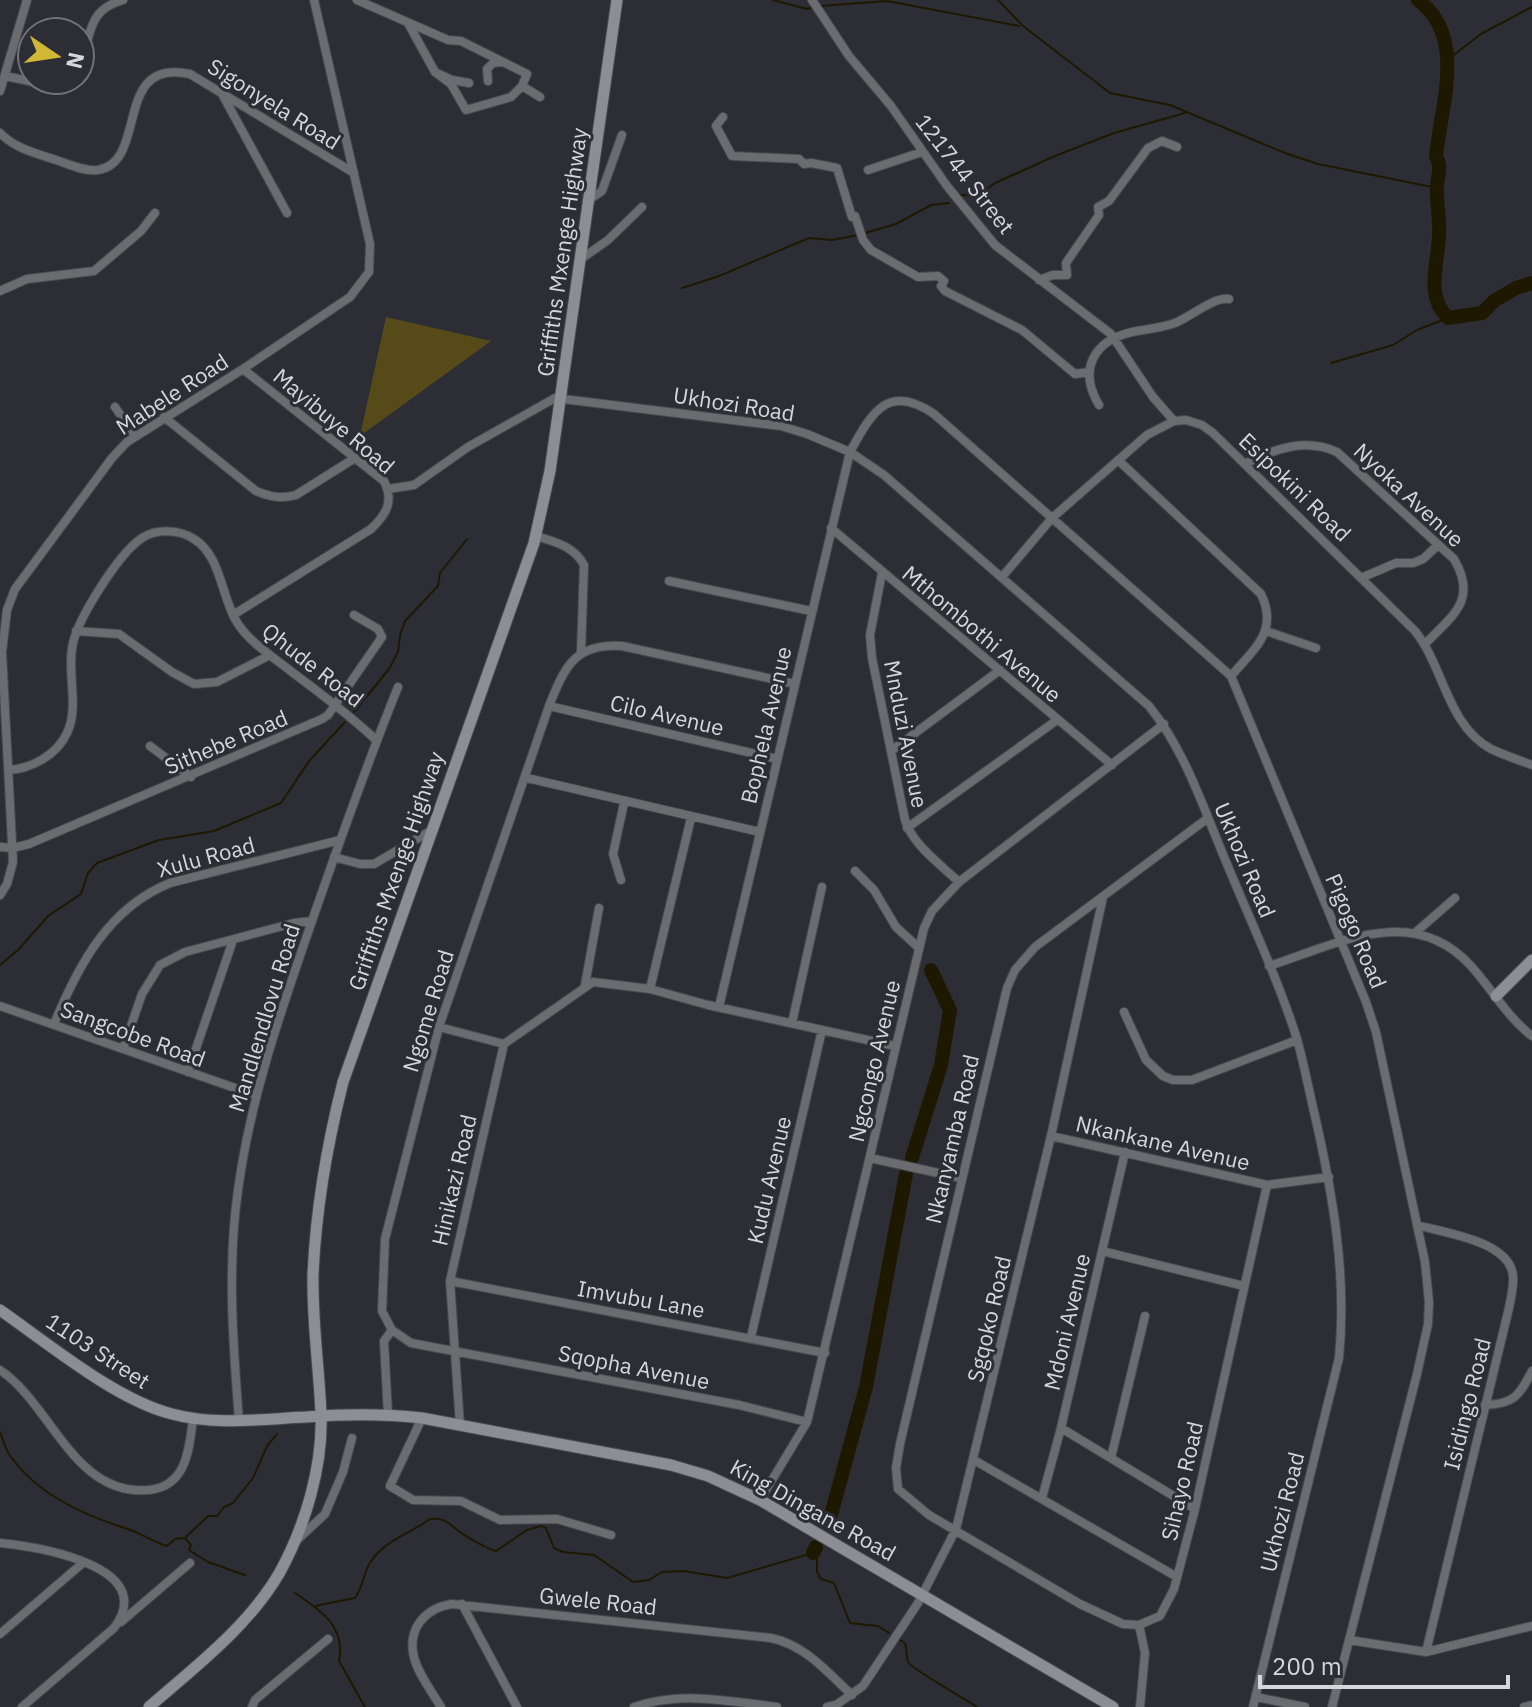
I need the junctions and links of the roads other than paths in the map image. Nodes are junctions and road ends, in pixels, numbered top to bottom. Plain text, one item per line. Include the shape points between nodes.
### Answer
1 (27, 0) edge
2 (123, 0) edge
3 (314, 0) edge
4 (357, 0) edge
5 (617, 0) edge
6 (812, 0) edge
7 (96, 19) edge
8 (408, 23) junction
9 (502, 62) junction
10 (435, 72) junction
11 (5, 76) junction
12 (16, 78) edge
13 (488, 81) dead end
14 (469, 83) dead end
15 (522, 86) junction
16 (0, 91) edge
17 (220, 92) junction
18 (540, 97) dead end
19 (723, 117) dead end
20 (0, 133) edge
21 (622, 135) dead end
22 (1177, 147) dead end
23 (922, 152) junction
24 (868, 170) dead end
25 (354, 173) junction
26 (589, 200) junction
27 (642, 207) dead end
28 (155, 213) dead end
29 (287, 213) dead end
30 (581, 259) junction
31 (1039, 280) junction
32 (0, 291) edge
33 (1229, 299) dead end
34 (1115, 338) junction
35 (243, 369) junction
36 (1089, 372) junction
37 (561, 398) junction
38 (1099, 405) dead end
39 (115, 407) dead end
40 (164, 417) junction
41 (1174, 421) junction
42 (134, 435) junction
43 (850, 452) junction
44 (355, 458) junction
45 (1118, 460) junction
46 (1245, 464) junction
47 (388, 489) junction
48 (1052, 518) junction
49 (831, 528) junction
50 (536, 536) junction
51 (1438, 545) junction
52 (882, 573) junction
53 (1002, 577) junction
54 (1361, 578) junction
55 (669, 581) dead end
56 (0, 596) edge
57 (11, 599) junction
58 (811, 611) junction
59 (233, 615) junction
60 (354, 615) dead end
61 (76, 631) junction
62 (1266, 631) junction
63 (1425, 644) junction
64 (1316, 648) dead end
65 (581, 652) junction
66 (270, 655) junction
67 (1000, 670) junction
68 (1231, 676) junction
69 (795, 684) junction
70 (398, 687) dead end
71 (335, 704) junction
72 (549, 706) junction
73 (1057, 720) junction
74 (1164, 724) junction
75 (377, 741) junction
76 (150, 746) dead end
77 (891, 751) junction
78 (777, 759) junction
79 (1112, 765) junction
80 (1532, 765) edge
81 (8, 770) junction
82 (191, 777) junction
83 (527, 778) junction
84 (624, 803) junction
85 (691, 818) junction
86 (1208, 818) junction
87 (907, 828) junction
88 (432, 830) junction
89 (760, 832) junction
90 (340, 840) junction
91 (0, 847) edge
92 (13, 848) junction
93 (334, 857) junction
94 (855, 871) dead end
95 (621, 880) dead end
96 (959, 882) junction
97 (822, 887) dead end
98 (0, 895) edge
99 (1103, 897) junction
100 (1455, 898) dead end
101 (599, 908) dead end
102 (312, 921) junction
103 (1416, 932) junction
104 (233, 940) junction
105 (1341, 942) junction
106 (919, 948) junction
107 (1532, 960) edge
108 (1269, 966) junction
109 (585, 985) junction
110 (650, 989) junction
111 (1496, 996) junction
112 (0, 1006) edge
113 (719, 1007) junction
114 (1124, 1012) dead end
115 (792, 1023) junction
116 (54, 1024) junction
117 (439, 1027) junction
118 (822, 1030) junction
119 (1532, 1036) edge
120 (1297, 1040) junction
121 (504, 1044) junction
122 (895, 1046) junction
123 (123, 1049) junction
124 (188, 1072) junction
125 (255, 1095) junction
126 (1051, 1136) junction
127 (1125, 1152) junction
128 (870, 1158) junction
129 (1329, 1177) junction
130 (961, 1178) junction
131 (1267, 1185) junction
132 (1417, 1225) junction
133 (1102, 1251) junction
134 (450, 1281) junction
135 (1244, 1286) junction
136 (0, 1310) edge
137 (1145, 1316) dead end
138 (392, 1330) junction
139 (751, 1337) junction
140 (453, 1351) junction
141 (825, 1353) junction
142 (0, 1370) edge
143 (1532, 1371) edge
144 (1485, 1405) junction
145 (388, 1415) junction
146 (321, 1416) junction
147 (422, 1418) junction
148 (193, 1419) junction
149 (239, 1421) junction
150 (807, 1422) junction
151 (460, 1425) junction
152 (1061, 1428) junction
153 (352, 1438) dead end
154 (1111, 1458) junction
155 (974, 1460) junction
156 (1042, 1498) junction
157 (760, 1500) junction
158 (1195, 1509) junction
159 (956, 1529) junction
160 (611, 1535) dead end
161 (0, 1543) edge
162 (293, 1544) junction
163 (84, 1562) junction
164 (190, 1563) dead end
165 (1177, 1577) junction
166 (923, 1594) junction
167 (462, 1604) junction
168 (1139, 1625) junction
169 (1532, 1626) edge
170 (114, 1628) junction
171 (0, 1634) edge
172 (328, 1639) dead end
173 (1349, 1640) junction
174 (1426, 1652) junction
175 (852, 1695) junction
176 (1255, 1702) edge
177 (1532, 1705) edge
178 (22, 1707) edge
179 (149, 1707) edge
180 (252, 1707) edge
181 (441, 1707) edge
182 (517, 1707) edge
183 (634, 1707) edge
184 (777, 1707) edge
185 (827, 1707) edge
186 (1113, 1707) edge
187 (1140, 1707) edge
188 (1305, 1707) edge
189 (1332, 1707) edge
190 (1524, 1707) edge

1 - 11 street
2 - 7 street via 110,3
3 - 25 street, Mabele Road
4 - 8 street
5 - 26 street, Griffiths Mxenge Highway
6 - 23 street, 121744 Street
8 - 9 street
8 - 10 street
9 - 13 street via 487,69
9 - 15 street via 527,74
10 - 14 street
10 - 15 street via 451,84 466,110 511,97
11 - 12 street
11 - 16 street
15 - 18 street
17 - 20 street, Sigonyela Road via 190,74 161,73 153,78 139,98 115,161 98,170 23,149
17 - 25 street, Sigonyela Road
17 - 29 street
19 - 36 street via 716,126 732,156 799,159 837,168 852,217 871,250 918,277 938,276 945,291 1022,330 1075,374
21 - 26 street via 602,191
22 - 31 street via 1162,141 1148,148 1109,201 1098,207 1099,215 1066,263 1067,275
23 - 24 street
23 - 31 street, 121744 Street via 995,245
25 - 35 street, Mabele Road via 370,244 369,272 350,297
26 - 30 street, Griffiths Mxenge Highway
27 - 30 street
28 - 32 street via 94,271 27,279
30 - 37 street, Griffiths Mxenge Highway
31 - 34 street, 121744 Street
33 - 34 street via 1210,302 1172,324
34 - 36 street via 1101,347
34 - 41 street, 121744 Street
35 - 40 street, Mabele Road
35 - 44 street, Mayibuye Road
36 - 38 street
37 - 43 street, Ukhozi Road via 781,426
37 - 47 street via 530,410 414,485
37 - 50 street, Griffiths Mxenge Highway
39 - 42 street
40 - 42 street, Mabele Road
40 - 44 street via 269,496 296,495
41 - 45 street
41 - 46 street, Esipokini Road via 1202,425
42 - 57 street, Mabele Road
43 - 48 street, Pigogo Road via 877,409 910,401 934,414
43 - 49 street, Bophela Avenue
43 - 53 street, Ukhozi Road
44 - 47 street, Mayibuye Road
45 - 48 street
45 - 62 street via 1261,594 1269,615
46 - 51 street, Nyoka Avenue via 1293,446 1328,448
46 - 54 street, Esipokini Road
47 - 59 street, Mayibuye Road via 387,511 371,529
48 - 53 street
48 - 68 street, Pigogo Road
49 - 52 street, Mthombothi Avenue
49 - 58 street, Bophela Avenue
50 - 65 street via 570,549 584,565
50 - 88 street, Griffiths Mxenge Highway
51 - 54 street via 1423,559 1396,563
51 - 63 street, Nyoka Avenue via 1462,572 1465,593 1456,611
52 - 67 street, Mthombothi Avenue
52 - 77 street, Mnduzi Avenue via 870,635
53 - 74 street, Ukhozi Road
54 - 63 street, Esipokini Road
55 - 58 street
56 - 57 street
57 - 81 street, Mabele Road via 2,652
58 - 69 street, Bophela Avenue
59 - 61 street, Qhude Road via 206,551 193,538 157,532 132,547 87,605
59 - 66 street, Qhude Road via 246,635
60 - 71 street, Sithebe Road via 382,637
61 - 66 street via 128,638 194,684 217,682
61 - 81 street, Qhude Road via 73,706 66,735 42,759
62 - 64 street
62 - 68 street
63 - 80 street, Esipokini Road via 1466,728 1491,748
65 - 69 street via 622,646
65 - 72 street, Ngome Road via 568,665
66 - 71 street, Qhude Road
67 - 73 street, Mthombothi Avenue
67 - 77 street
68 - 105 street, Pigogo Road
69 - 78 street, Bophela Avenue
70 - 75 street, Mandlendlovu Road
71 - 75 street, Qhude Road
71 - 82 street, Sithebe Road via 314,724
72 - 78 street, Cilo Avenue
72 - 83 street, Ngome Road
73 - 79 street, Mthombothi Avenue
73 - 87 street
74 - 79 street, Ngcongo Avenue
74 - 86 street, Ukhozi Road
75 - 90 street, Mandlendlovu Road
76 - 82 street
77 - 87 street, Mnduzi Avenue
78 - 89 street, Bophela Avenue
79 - 96 street, Ngcongo Avenue
81 - 92 street, Mabele Road
82 - 92 street, Sithebe Road
83 - 84 street
83 - 117 street, Ngome Road
84 - 85 street
84 - 95 street via 613,854
85 - 89 street
85 - 110 street
86 - 99 street, Nkanyamba Road
86 - 108 street, Ukhozi Road
87 - 96 street, Mnduzi Avenue
88 - 93 street via 374,864
88 - 146 street, Griffiths Mxenge Highway via 343,1082 329,1137 313,1276
89 - 113 street, Bophela Avenue
90 - 93 street, Mandlendlovu Road
90 - 116 street, Xulu Road via 149,891 96,943 79,967
91 - 92 street
92 - 98 street, Mabele Road via 12,872
93 - 102 street, Mandlendlovu Road
94 - 106 street via 874,890 896,927
96 - 106 street, Ngcongo Avenue via 932,911
97 - 115 street
99 - 126 street, Sgqoko Road
99 - 130 street, Nkanyamba Road via 1035,947 1015,970
100 - 103 street
101 - 109 street
102 - 104 street
102 - 125 street, Mandlendlovu Road
103 - 105 street via 1388,931
103 - 111 street via 1459,953
104 - 123 street via 185,952 160,965 142,994
104 - 124 street
105 - 108 street
105 - 132 street, Pigogo Road via 1376,1032
106 - 122 street, Ngcongo Avenue
107 - 111 street
108 - 120 street, Ukhozi Road
109 - 110 street via 609,982
109 - 121 street
110 - 113 street
111 - 119 street
112 - 116 street, Sangcobe Road
113 - 115 street
114 - 120 street via 1146,1060 1163,1076 1182,1081
115 - 118 street
116 - 123 street, Sangcobe Road
117 - 121 street
117 - 138 street, Ngome Road via 385,1239 382,1311
118 - 122 street
118 - 139 street, Kudu Avenue
120 - 129 street, Ukhozi Road
121 - 134 street, Hinikazi Road
122 - 128 street, Ngcongo Avenue
123 - 124 street, Sangcobe Road
124 - 125 street, Sangcobe Road
125 - 149 street, Mandlendlovu Road via 233,1249
126 - 127 street, Nkankane Avenue
126 - 155 street, Sgqoko Road
127 - 131 street, Nkankane Avenue
127 - 133 street, Mdoni Avenue
128 - 130 street
128 - 141 street, Ngcongo Avenue
129 - 131 street
129 - 176 street, Ukhozi Road via 1337,1227 1339,1358
130 - 159 street, Nkanyamba Road via 895,1475 902,1495
131 - 135 street, Sihayo Road
132 - 144 street, Isidingo Road via 1489,1245 1512,1270 1509,1308
132 - 173 street, Pigogo Road via 1428,1324
133 - 135 street
133 - 152 street, Mdoni Avenue
134 - 139 street, Imvubu Lane
134 - 140 street, Hinikazi Road
135 - 158 street, Sihayo Road
136 - 148 street, 1103 Street via 122,1393
137 - 154 street
138 - 140 street via 411,1343
138 - 145 street via 384,1341
139 - 141 street, Imvubu Lane
140 - 150 street, Sqopha Avenue
140 - 151 street, Hinikazi Road
141 - 150 street, Ngcongo Avenue
142 - 148 street via 27,1394 89,1472 120,1488 152,1490 178,1477
143 - 144 street via 1513,1401
144 - 174 street, Isidingo Road
145 - 146 street, King Dingane Road
145 - 147 street, King Dingane Road
146 - 149 street, 1103 Street
146 - 162 street, Griffiths Mxenge Highway via 310,1495
147 - 151 street, King Dingane Road
147 - 160 street via 390,1486 413,1500 461,1501 500,1520 557,1519
148 - 149 street, 1103 Street
150 - 157 street, Ngcongo Avenue
151 - 157 street, King Dingane Road via 671,1465
152 - 154 street
152 - 156 street, Mdoni Avenue
153 - 162 street via 325,1514
154 - 158 street
155 - 156 street
155 - 159 street, Sgqoko Road
156 - 165 street
157 - 166 street, King Dingane Road
158 - 165 street, Sihayo Road
159 - 166 street, Sgqoko Road
159 - 168 street via 1080,1604 1123,1624
161 - 163 street via 47,1548
162 - 179 street, Griffiths Mxenge Highway via 244,1620
163 - 170 street via 121,1587 124,1609
163 - 171 street
164 - 170 street
165 - 168 street, Sihayo Road via 1160,1616
166 - 175 street, Sgqoko Road
166 - 186 street, King Dingane Road
167 - 175 street, Gwele Road via 787,1641
167 - 181 street, Gwele Road via 439,1606 415,1630 414,1659
167 - 182 street
168 - 187 street via 1145,1653
169 - 174 street
170 - 178 street
172 - 180 street
173 - 174 street
173 - 189 street, Pigogo Road
175 - 185 street, Sgqoko Road
176 - 188 street
177 - 190 street
183 - 184 street via 695,1697

